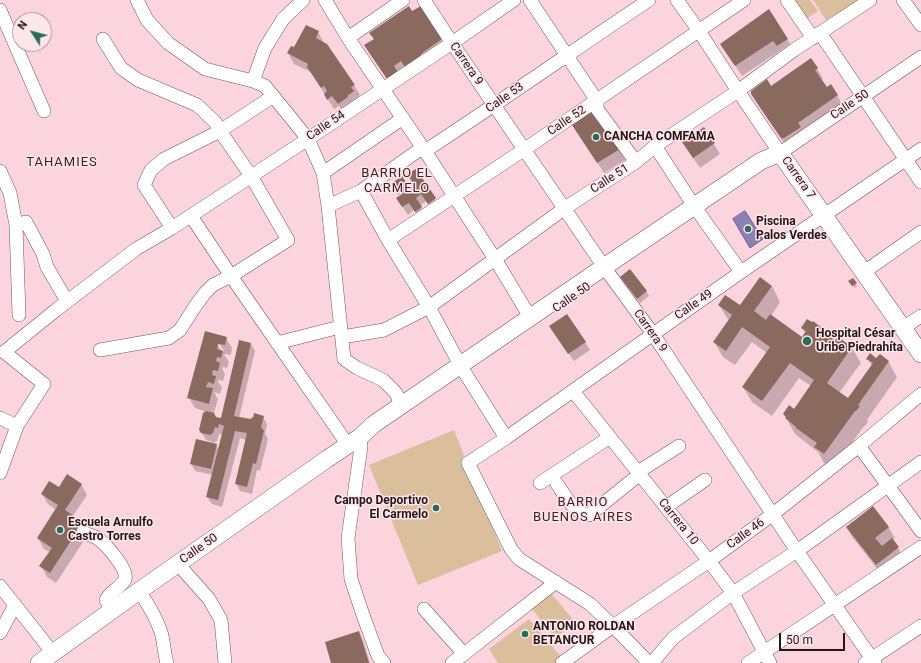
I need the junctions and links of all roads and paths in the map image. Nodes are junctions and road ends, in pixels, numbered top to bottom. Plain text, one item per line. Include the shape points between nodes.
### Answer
1 (137, 0) edge
2 (303, 0) edge
3 (325, 0) edge
4 (403, 0) edge
5 (424, 0) edge
6 (514, 0) edge
7 (530, 0) edge
8 (648, 0) edge
9 (677, 0) edge
10 (744, 0) edge
11 (787, 0) edge
12 (870, 0) edge
13 (904, 0) edge
14 (0, 10) edge
15 (921, 25) edge
16 (699, 31) junction
17 (816, 36) junction
18 (348, 38) junction
19 (103, 39) dead end
20 (452, 43) junction
21 (567, 55) junction
22 (921, 57) edge
23 (253, 81) junction
24 (383, 89) junction
25 (738, 91) junction
26 (862, 96) junction
27 (272, 97) junction
28 (597, 101) junction
29 (494, 106) junction
30 (44, 111) dead end
31 (403, 118) junction
32 (220, 131) junction
33 (308, 139) junction
34 (655, 146) junction
35 (525, 149) junction
36 (921, 149) edge
37 (425, 151) junction
38 (780, 153) junction
39 (905, 159) junction
40 (636, 162) junction
41 (0, 172) edge
42 (323, 173) junction
43 (251, 176) junction
44 (921, 182) edge
45 (361, 191) junction
46 (454, 196) junction
47 (328, 206) junction
48 (565, 208) junction
49 (696, 209) junction
50 (824, 215) junction
51 (191, 216) junction
52 (21, 223) junction
53 (172, 228) junction
54 (921, 232) edge
55 (388, 240) junction
56 (495, 259) junction
57 (606, 270) junction
58 (741, 272) junction
59 (864, 272) junction
60 (231, 276) junction
61 (67, 301) junction
62 (429, 307) junction
63 (19, 315) dead end
64 (921, 316) edge
65 (530, 317) junction
66 (903, 328) junction
67 (341, 332) junction
68 (653, 334) junction
69 (277, 343) junction
70 (2, 350) edge
71 (100, 350) dead end
72 (921, 354) edge
73 (462, 369) junction
74 (574, 391) junction
75 (921, 394) edge
76 (401, 405) junction
77 (0, 418) edge
78 (17, 426) junction
79 (610, 437) junction
80 (506, 438) junction
81 (354, 441) junction
82 (679, 446) dead end
83 (859, 446) junction
84 (921, 462) edge
85 (0, 472) edge
86 (639, 473) junction
87 (705, 480) dead end
88 (540, 483) dead end
89 (557, 484) dead end
90 (888, 486) junction
91 (666, 507) junction
92 (773, 514) junction
93 (921, 531) edge
94 (83, 532) dead end
95 (921, 547) edge
96 (797, 551) junction
97 (709, 561) junction
98 (178, 564) junction
99 (556, 582) junction
100 (0, 586) edge
101 (139, 591) junction
102 (732, 593) junction
103 (15, 604) junction
104 (834, 605) junction
105 (424, 609) dead end
106 (112, 610) junction
107 (613, 626) junction
108 (921, 626) edge
109 (0, 633) edge
110 (464, 654) junction
111 (46, 658) edge
112 (767, 658) edge
113 (569, 661) edge
114 (870, 662) edge
115 (167, 663) edge
116 (225, 663) edge
117 (384, 663) edge
118 (452, 663) edge
119 (651, 663) edge
120 (748, 663) edge

1 - 23 street via 147,20 168,43 205,69
2 - 23 street via 283,19 265,48
3 - 18 street
4 - 18 street
5 - 20 street, Carrera 9
6 - 20 street, Calle 54
7 - 21 street
8 - 21 street, Calle 53
9 - 16 street, Carrera 7
10 - 16 street, Calle 52
11 - 17 street
12 - 17 street, Calle 51
13 - 15 street
14 - 30 street
16 - 25 street, Carrera 7
16 - 28 street, Calle 52
17 - 25 street, Calle 51
17 - 26 street
18 - 24 street
19 - 32 street via 120,68 138,80 197,105 215,122
20 - 24 street, Calle 54
20 - 29 street, Carrera 9
21 - 28 street
21 - 29 street, Calle 53
22 - 26 street, Calle 50
23 - 27 street via 264,86
24 - 31 street
24 - 33 street, Calle 54
25 - 34 street, Calle 51
25 - 38 street, Carrera 7
26 - 38 street, Calle 50
26 - 39 street
27 - 32 street
27 - 33 street
28 - 35 street, Calle 52
28 - 40 street via 597,109
29 - 35 street, Carrera 9
29 - 37 street, Calle 53
31 - 37 street
31 - 42 street
32 - 43 street
32 - 53 street via 164,159 151,170 144,185
33 - 42 street
33 - 43 street, Calle 54
34 - 40 street, Calle 51
34 - 49 street
35 - 46 street, Calle 52
35 - 48 street, Carrera 9
36 - 39 street, Calle 49
37 - 45 street, Calle 53 via 419,150
37 - 46 street
38 - 49 main road, Calle 50 via 761,161
38 - 50 main road, Carrera 7
39 - 44 street
39 - 50 street, Calle 49
40 - 48 street, Calle 51
41 - 52 street
42 - 47 street
43 - 51 street, Calle 54
43 - 60 street via 288,240
45 - 47 street, Calle 53
45 - 55 street
46 - 55 street, Calle 52
46 - 56 street
47 - 67 street
48 - 56 street, Calle 51
48 - 57 street, Carrera 9
49 - 57 main road, Calle 50
49 - 58 street
50 - 58 street, Calle 49
50 - 59 main road, Carrera 7
51 - 53 street, Calle 54
51 - 60 street
52 - 61 street via 43,254 47,267
52 - 63 street
53 - 61 street, Calle 54 via 136,249
54 - 59 street
55 - 62 street
56 - 62 street, Calle 51
56 - 65 street
57 - 65 main road, Calle 50
57 - 68 street, Carrera 9
57 - 73 main road, Calle 50
58 - 68 street, Calle 49
59 - 66 main road, Carrera 7
60 - 69 street
60 - 71 street via 213,285 180,330 169,338
61 - 70 street, Calle 54
62 - 67 street, Calle 51 via 384,330
62 - 73 street
64 - 66 street
65 - 73 main road, Calle 50
66 - 72 main road, Carrera 7
67 - 69 street, Calle 51
67 - 76 street via 344,359 383,380 396,393
68 - 74 street, Calle 49
68 - 92 street, Carrera 9
69 - 81 street
70 - 78 street via 44,384
73 - 76 main road, Calle 50
73 - 80 street
73 - 81 main road, Calle 50 via 378,430
74 - 79 street, Carrera 10
74 - 80 street, Calle 49
75 - 83 street, Calle 46
76 - 81 main road, Calle 50
77 - 78 street
78 - 85 street
79 - 86 street, Carrera 10
79 - 88 street
80 - 99 street, Calle 49 via 468,463 511,549 519,559
81 - 98 main road, Calle 50
81 - 117 street via 361,447 348,538 351,579 378,656
82 - 86 street
83 - 90 street
83 - 92 street, Calle 46
84 - 90 street
86 - 89 street via 589,515 577,510
86 - 91 street, Carrera 10
87 - 91 street
90 - 93 street
90 - 96 street
91 - 97 street, Carrera 10
92 - 96 street, Carrera 9
92 - 97 street, Calle 46
94 - 106 street via 97,538 109,548 125,572 126,578 106,600
95 - 104 street
96 - 102 street
96 - 104 street, Carrera 9
97 - 102 street, Carrera 10
97 - 107 street, Calle 46
98 - 101 main road, Calle 50
98 - 116 street via 209,599 221,620
99 - 107 street via 590,604
99 - 110 street
100 - 103 street
101 - 106 main road, Calle 50
101 - 115 street via 154,614 164,642
102 - 112 street, Carrera 10
102 - 119 street via 673,638
103 - 109 street
103 - 111 street
104 - 112 street
104 - 114 street, Carrera 9
105 - 110 street
106 - 111 main road, Calle 50
107 - 113 street, Calle 46
107 - 119 street
108 - 114 street
110 - 118 street
112 - 120 street

